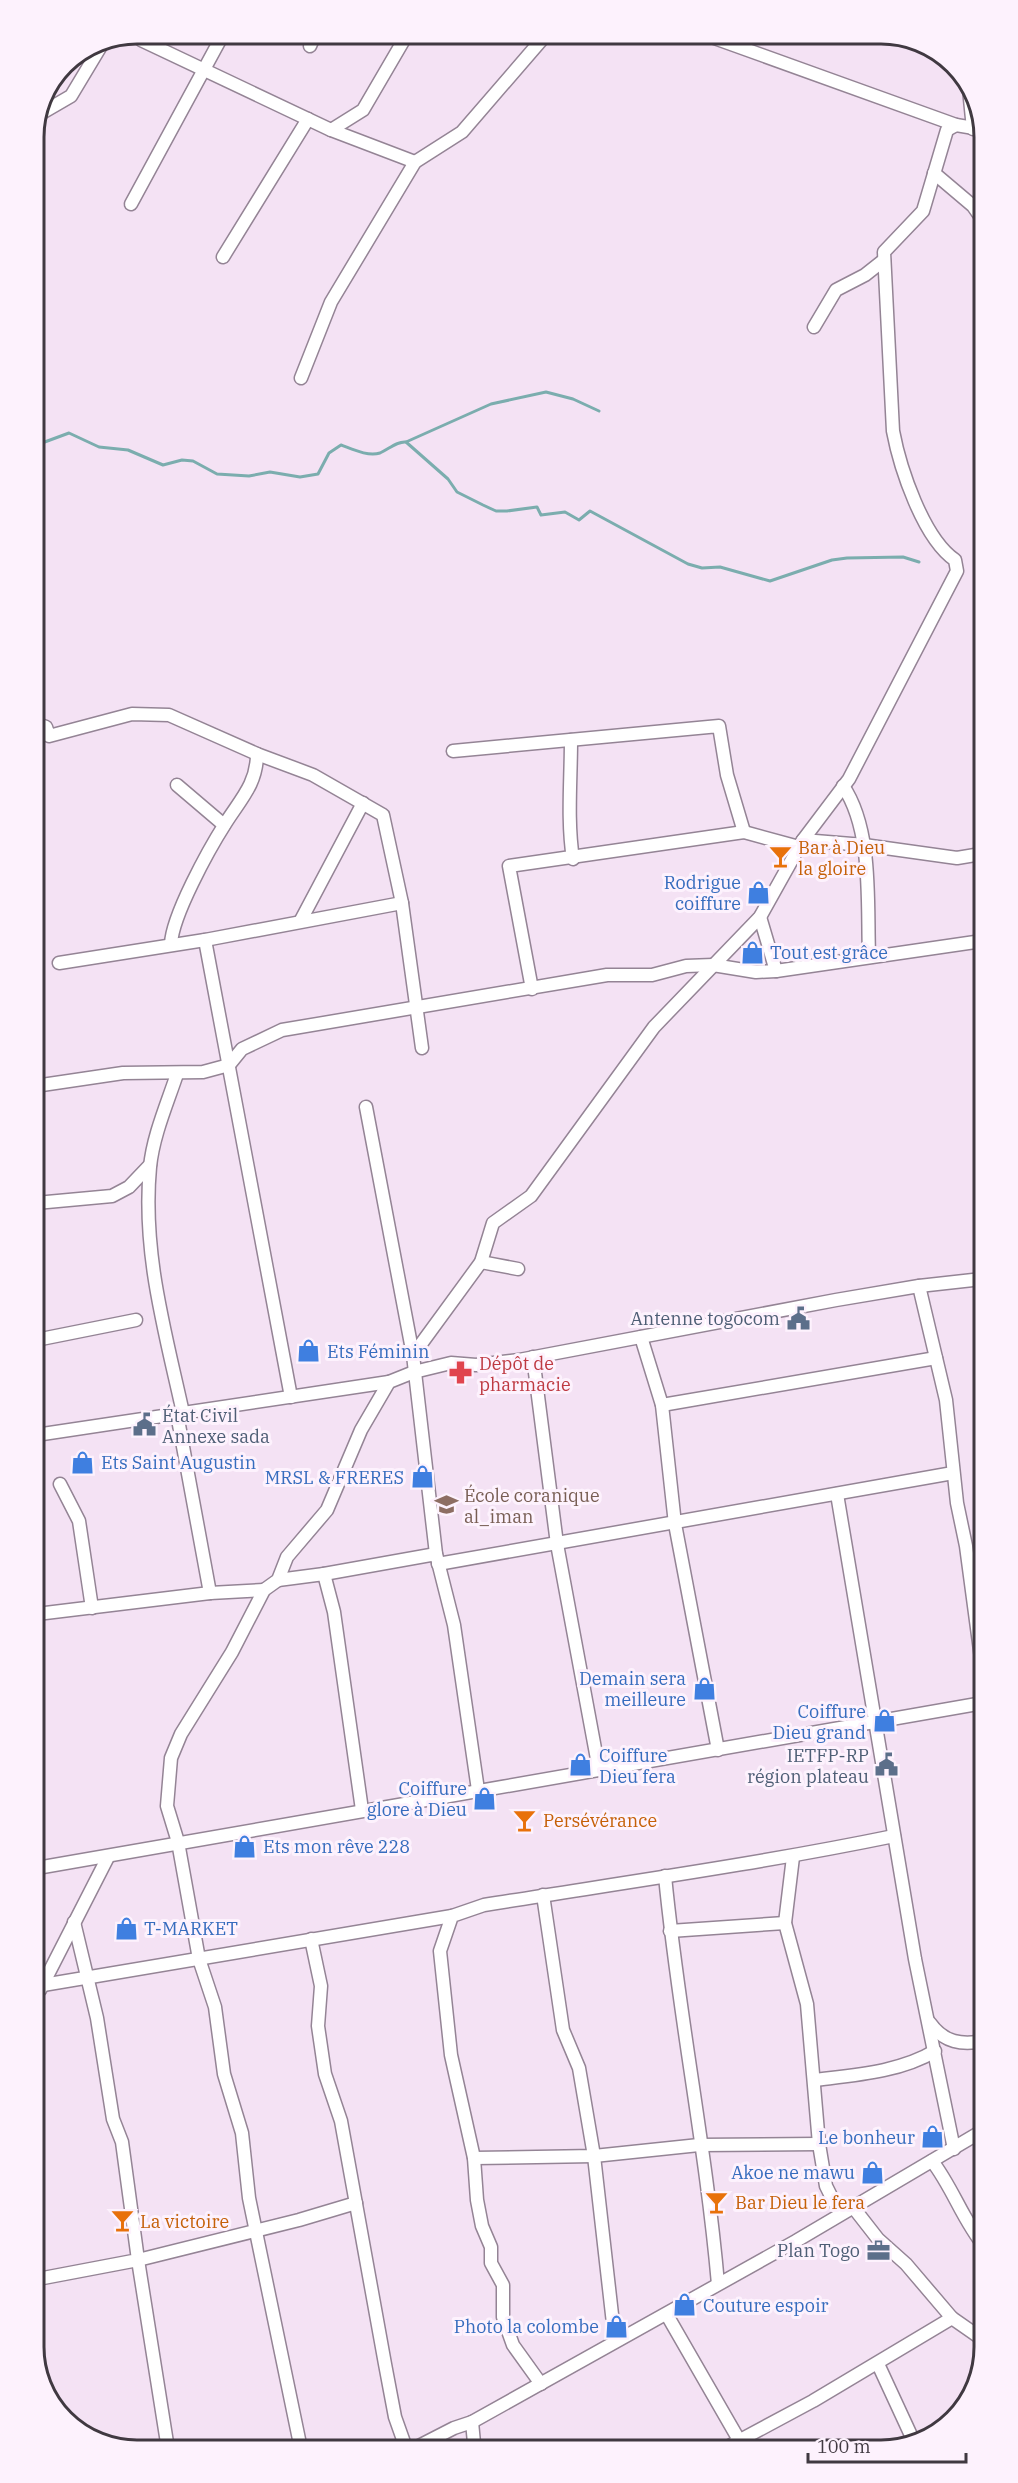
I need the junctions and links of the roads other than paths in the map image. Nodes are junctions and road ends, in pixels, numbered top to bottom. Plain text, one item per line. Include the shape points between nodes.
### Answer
1 (149, 44) edge
2 (218, 44) edge
3 (402, 44) edge
4 (537, 44) edge
5 (731, 44) edge
6 (97, 53) edge
7 (204, 70) junction
8 (48, 109) edge
9 (308, 119) junction
10 (956, 125) junction
11 (974, 129) edge
12 (331, 130) junction
13 (415, 162) junction
14 (934, 173) junction
15 (131, 204) dead end
16 (974, 207) edge
17 (223, 256) dead end
18 (884, 260) junction
19 (814, 327) dead end
20 (301, 378) dead end
21 (44, 727) edge
22 (571, 740) junction
23 (453, 751) dead end
24 (257, 754) junction
25 (177, 785) dead end
26 (843, 786) junction
27 (363, 803) junction
28 (225, 825) junction
29 (744, 832) junction
30 (801, 844) junction
31 (864, 845) junction
32 (974, 855) edge
33 (573, 859) junction
34 (402, 903) junction
35 (760, 917) junction
36 (301, 920) junction
37 (205, 940) junction
38 (974, 942) edge
39 (171, 944) junction
40 (869, 955) junction
41 (59, 963) dead end
42 (713, 965) junction
43 (776, 971) junction
44 (532, 988) junction
45 (415, 1007) junction
46 (422, 1048) dead end
47 (229, 1065) junction
48 (177, 1074) junction
49 (44, 1085) edge
50 (366, 1107) dead end
51 (150, 1165) junction
52 (44, 1202) edge
53 (481, 1262) junction
54 (518, 1269) dead end
55 (974, 1280) edge
56 (919, 1286) junction
57 (136, 1320) dead end
58 (640, 1337) junction
59 (44, 1338) edge
60 (413, 1355) junction
61 (533, 1357) junction
62 (936, 1358) junction
63 (414, 1372) junction
64 (390, 1382) junction
65 (291, 1397) junction
66 (662, 1405) junction
67 (180, 1413) junction
68 (44, 1434) edge
69 (953, 1473) junction
70 (60, 1484) dead end
71 (837, 1494) junction
72 (675, 1524) junction
73 (557, 1544) junction
74 (437, 1559) junction
75 (324, 1574) junction
76 (278, 1580) junction
77 (264, 1590) junction
78 (210, 1593) junction
79 (92, 1608) junction
80 (44, 1613) edge
81 (974, 1613) edge
82 (974, 1704) edge
83 (874, 1723) junction
84 (718, 1750) junction
85 (599, 1770) junction
86 (478, 1790) junction
87 (362, 1810) junction
88 (894, 1836) junction
89 (178, 1842) junction
90 (108, 1857) junction
91 (793, 1857) junction
92 (44, 1867) edge
93 (665, 1876) junction
94 (543, 1895) junction
95 (452, 1916) junction
96 (74, 1923) junction
97 (785, 1923) junction
98 (670, 1931) junction
99 (310, 1939) junction
100 (200, 1959) junction
101 (87, 1978) junction
102 (44, 1979) edge
103 (44, 1987) edge
104 (929, 2021) junction
105 (974, 2043) edge
106 (935, 2051) junction
107 (815, 2080) junction
108 (974, 2136) edge
109 (819, 2144) junction
110 (699, 2145) junction
111 (954, 2149) junction
112 (594, 2156) junction
113 (474, 2158) junction
114 (932, 2161) junction
115 (356, 2203) junction
116 (852, 2207) junction
117 (256, 2231) junction
118 (974, 2234) edge
119 (138, 2260) junction
120 (44, 2278) edge
121 (718, 2284) junction
122 (667, 2315) junction
123 (952, 2318) junction
124 (974, 2333) edge
125 (615, 2341) junction
126 (878, 2364) junction
127 (541, 2384) junction
128 (472, 2421) junction
129 (911, 2435) edge
130 (166, 2439) edge
131 (299, 2439) edge
132 (403, 2439) edge
133 (432, 2439) edge
134 (474, 2439) edge
135 (732, 2440) edge
136 (740, 2440) edge

1 - 7 street
2 - 7 street
3 - 12 street via 363,110
4 - 13 street via 462,132
5 - 10 street
6 - 8 street via 71,96
7 - 9 street
7 - 15 street
9 - 12 street
9 - 17 street
10 - 11 street
10 - 14 street via 947,130
12 - 13 street
13 - 20 street via 331,302
14 - 16 street
14 - 18 street via 923,211 884,252
18 - 19 street via 836,290
18 - 26 street via 897,455 932,535 955,561 957,571 881,721
21 - 24 street via 49,736 132,714 169,715
22 - 23 street
22 - 29 street via 719,726 727,775
22 - 33 street via 572,799 568,828
24 - 27 street via 313,775
24 - 28 street via 254,781
25 - 28 street
26 - 30 street
26 - 31 street via 855,803
27 - 34 street via 383,815
27 - 36 street
28 - 39 street via 175,920
29 - 30 street
29 - 33 street
30 - 31 street
30 - 35 street
31 - 32 street via 957,858
31 - 40 street
33 - 44 street via 509,867
34 - 36 street
34 - 45 street
35 - 42 street
35 - 43 street
36 - 37 street
37 - 39 street
37 - 47 street
38 - 40 street
39 - 41 street
40 - 43 street
42 - 43 street via 744,971
42 - 44 street via 686,966 640,976 607,975
42 - 53 street via 654,1027 531,1197 493,1223
44 - 45 street
45 - 46 street
45 - 47 street via 282,1030 242,1048
47 - 48 street
47 - 65 street
48 - 49 street via 123,1074
48 - 51 street
50 - 60 street
51 - 52 street via 129,1187 112,1196
51 - 67 street via 149,1251
53 - 54 street
53 - 60 street
55 - 56 street
56 - 58 street
56 - 62 street
57 - 59 street
58 - 61 street
58 - 66 street
60 - 63 street
61 - 63 street via 476,1365 451,1363
61 - 73 street
62 - 66 street
62 - 69 street via 946,1400
63 - 64 street
63 - 74 street
64 - 65 street
64 - 76 street via 361,1430 327,1510 287,1557
65 - 67 street
66 - 72 street
67 - 68 street
67 - 78 street
69 - 71 street
69 - 81 street
70 - 79 street via 79,1521
71 - 72 street
71 - 83 street
72 - 73 street
72 - 84 street
73 - 74 street
73 - 85 street
74 - 75 street
74 - 86 street via 454,1625
75 - 76 street
75 - 87 street via 334,1612
76 - 77 street
77 - 78 street
77 - 89 street via 171,1758 166,1806
78 - 79 street
79 - 80 street
82 - 83 street
83 - 84 street
83 - 88 street
84 - 85 street
85 - 86 street
86 - 87 street
87 - 89 street
88 - 91 street
88 - 104 street
89 - 90 street
89 - 100 street
90 - 92 street
90 - 96 street
91 - 93 street
91 - 97 street
93 - 94 street
93 - 98 street
94 - 95 street via 484,1905
94 - 112 street via 563,2030 579,2068
95 - 99 street
95 - 113 street via 440,1951 451,2055
96 - 101 street
96 - 102 street
97 - 98 street
97 - 107 street via 807,2004
98 - 110 street
99 - 100 street
99 - 115 street via 321,1986 318,2026 325,2074 341,2121
100 - 101 street
100 - 117 street via 215,2007 224,2074 242,2133
101 - 103 street
101 - 119 street via 113,2119 122,2142
104 - 105 street via 945,2038 960,2044
104 - 106 street
106 - 107 street via 922,2059 872,2073
106 - 111 street
107 - 109 street
108 - 111 street
109 - 110 street
109 - 116 street via 826,2186 835,2204
110 - 112 street
110 - 121 street
111 - 114 street
112 - 113 street
112 - 125 street
113 - 127 street via 482,2226 491,2247 491,2263 503,2285 503,2317 513,2345
114 - 116 street
114 - 118 street
115 - 117 street
115 - 132 street via 385,2364
116 - 121 street
116 - 123 street
117 - 119 street
117 - 131 street
119 - 120 street
119 - 130 street
121 - 122 street
122 - 125 street
122 - 135 street
123 - 124 street
123 - 126 street
125 - 127 street
126 - 129 street
126 - 136 street
127 - 128 street
128 - 133 street
128 - 134 street

